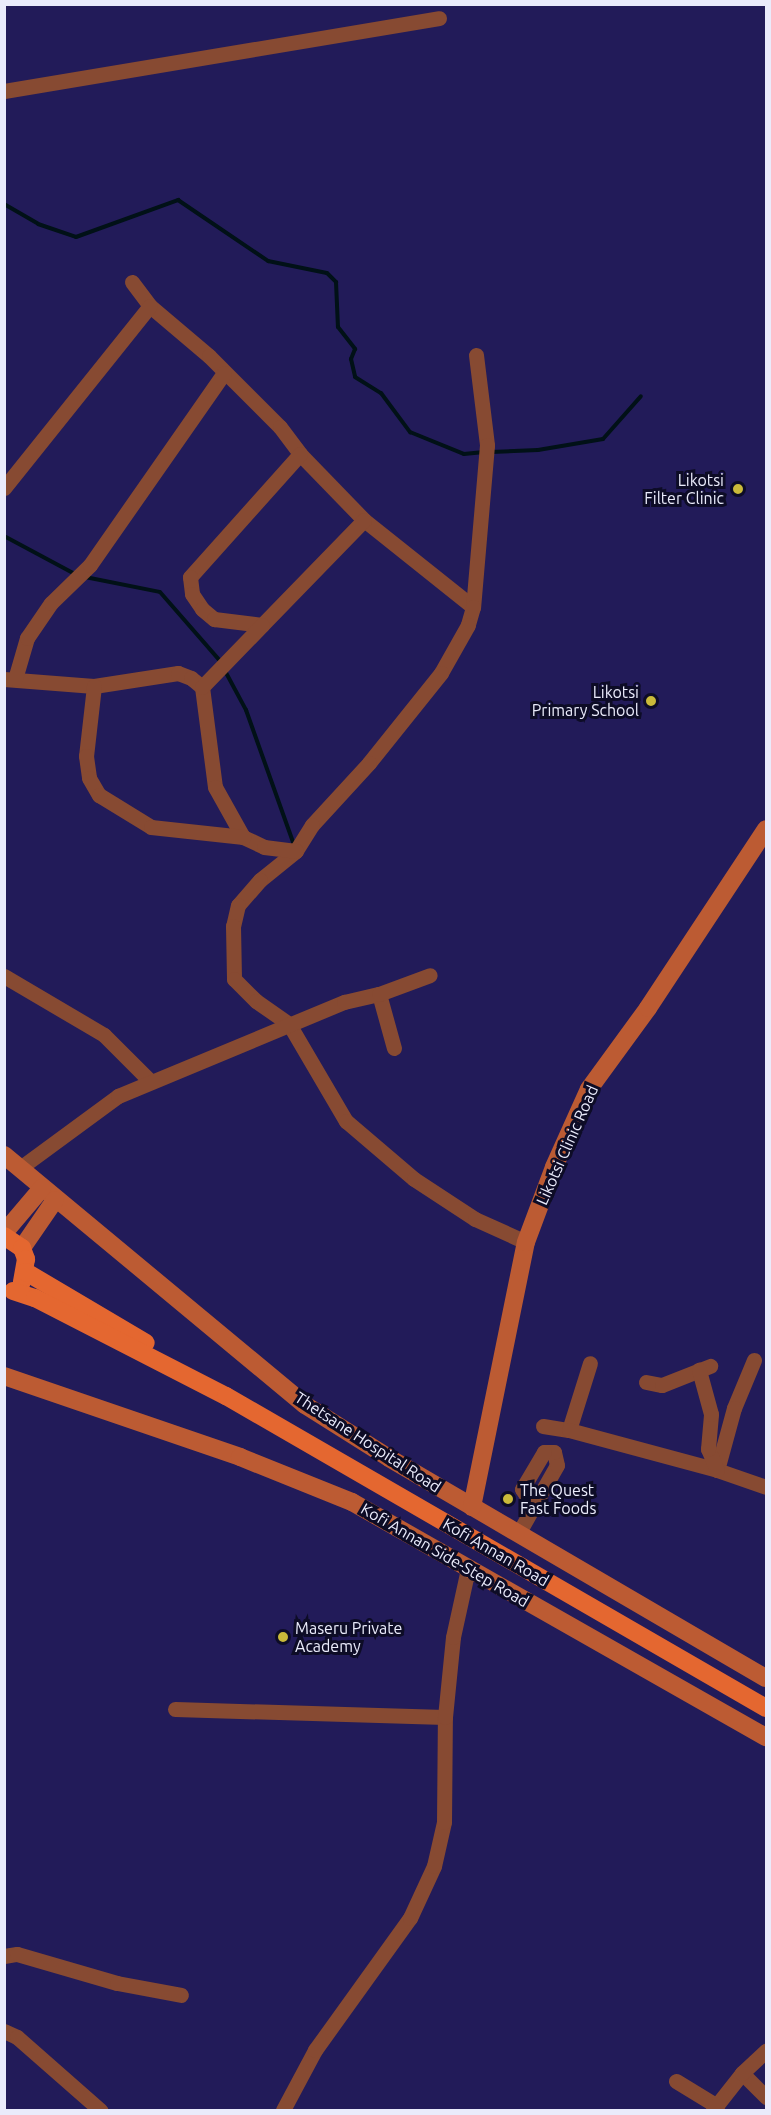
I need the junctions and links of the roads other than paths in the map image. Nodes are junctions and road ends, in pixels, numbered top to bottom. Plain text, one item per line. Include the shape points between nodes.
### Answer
1 (439, 18) dead end
2 (4, 92) edge
3 (132, 282) dead end
4 (150, 306) junction
5 (476, 355) dead end
6 (224, 373) junction
7 (300, 454) junction
8 (4, 488) edge
9 (364, 520) junction
10 (473, 607) junction
11 (262, 626) junction
12 (10, 679) edge
13 (94, 686) junction
14 (202, 687) junction
15 (766, 829) edge
16 (243, 837) junction
17 (296, 851) junction
18 (430, 975) dead end
19 (4, 976) edge
20 (380, 994) junction
21 (289, 1024) junction
22 (394, 1048) dead end
23 (152, 1082) junction
24 (4, 1155) edge
25 (20, 1168) junction
26 (49, 1194) junction
27 (4, 1234) edge
28 (526, 1242) junction
29 (22, 1248) junction
30 (26, 1272) junction
31 (9, 1293) edge
32 (754, 1360) dead end
33 (591, 1364) dead end
34 (4, 1376) edge
35 (646, 1382) dead end
36 (226, 1396) junction
37 (543, 1426) dead end
38 (569, 1430) junction
39 (717, 1470) junction
40 (766, 1486) edge
41 (532, 1504) dead end
42 (472, 1507) junction
43 (518, 1534) junction
44 (468, 1569) junction
45 (766, 1678) edge
46 (766, 1708) edge
47 (175, 1709) dead end
48 (445, 1717) junction
49 (766, 1737) edge
50 (4, 1956) edge
51 (181, 1995) dead end
52 (4, 2031) edge
53 (766, 2051) edge
54 (742, 2073) junction
55 (676, 2081) dead end
56 (766, 2097) edge
57 (715, 2108) edge
58 (100, 2110) edge
59 (283, 2110) edge

1 - 2 street
3 - 4 street
4 - 6 street
4 - 8 street
5 - 10 street via 487,445
6 - 7 street via 280,427
6 - 12 street via 90,565 51,603 27,638
7 - 9 street
7 - 11 street via 190,577 192,594 214,619
9 - 10 street
9 - 11 street
10 - 17 street via 468,625 441,673 369,763 312,825
11 - 14 street
12 - 13 street
13 - 14 street via 178,674
13 - 16 street via 86,756 89,778 99,795 151,827
14 - 16 street via 215,787
15 - 28 street, Likotsi Clinic Road via 589,1089
16 - 17 street via 264,847
17 - 21 street via 238,905 233,926 234,979 256,1001
18 - 20 street
19 - 23 street via 104,1035
20 - 21 street via 344,1002
20 - 22 street
21 - 23 street via 254,1043
21 - 28 street via 346,1121 414,1179 475,1219
23 - 25 street via 118,1096
24 - 25 street, Thetsane Hospital Road
25 - 26 street, Thetsane Hospital Road
26 - 27 street
26 - 29 street
26 - 42 street, Thetsane Hospital Road via 305,1405
27 - 29 main road
28 - 42 street, Likotsi Clinic Road
29 - 30 main road
30 - 31 main road
30 - 36 main road, Kofi Annan Road via 200,1373
31 - 36 main road, Kofi Annan Road via 35,1298
32 - 39 street via 734,1408
33 - 38 street
34 - 44 street, Kofi Annan Side-Step Road via 240,1456 352,1502
35 - 39 street via 662,1385 704,1368 711,1414 708,1449
36 - 46 main road, Kofi Annan Road
37 - 38 street
38 - 39 street
39 - 40 street
41 - 43 street
42 - 43 street, Thetsane Hospital Road
43 - 45 street, Thetsane Hospital Road
44 - 48 street via 453,1638
44 - 49 street, Kofi Annan Side-Step Road
47 - 48 street
48 - 59 street via 444,1822 428,1883 410,1918 315,2050
50 - 51 street via 17,1954 117,1983
52 - 58 street via 17,2037
53 - 54 street
54 - 56 street
54 - 57 street
55 - 57 street

